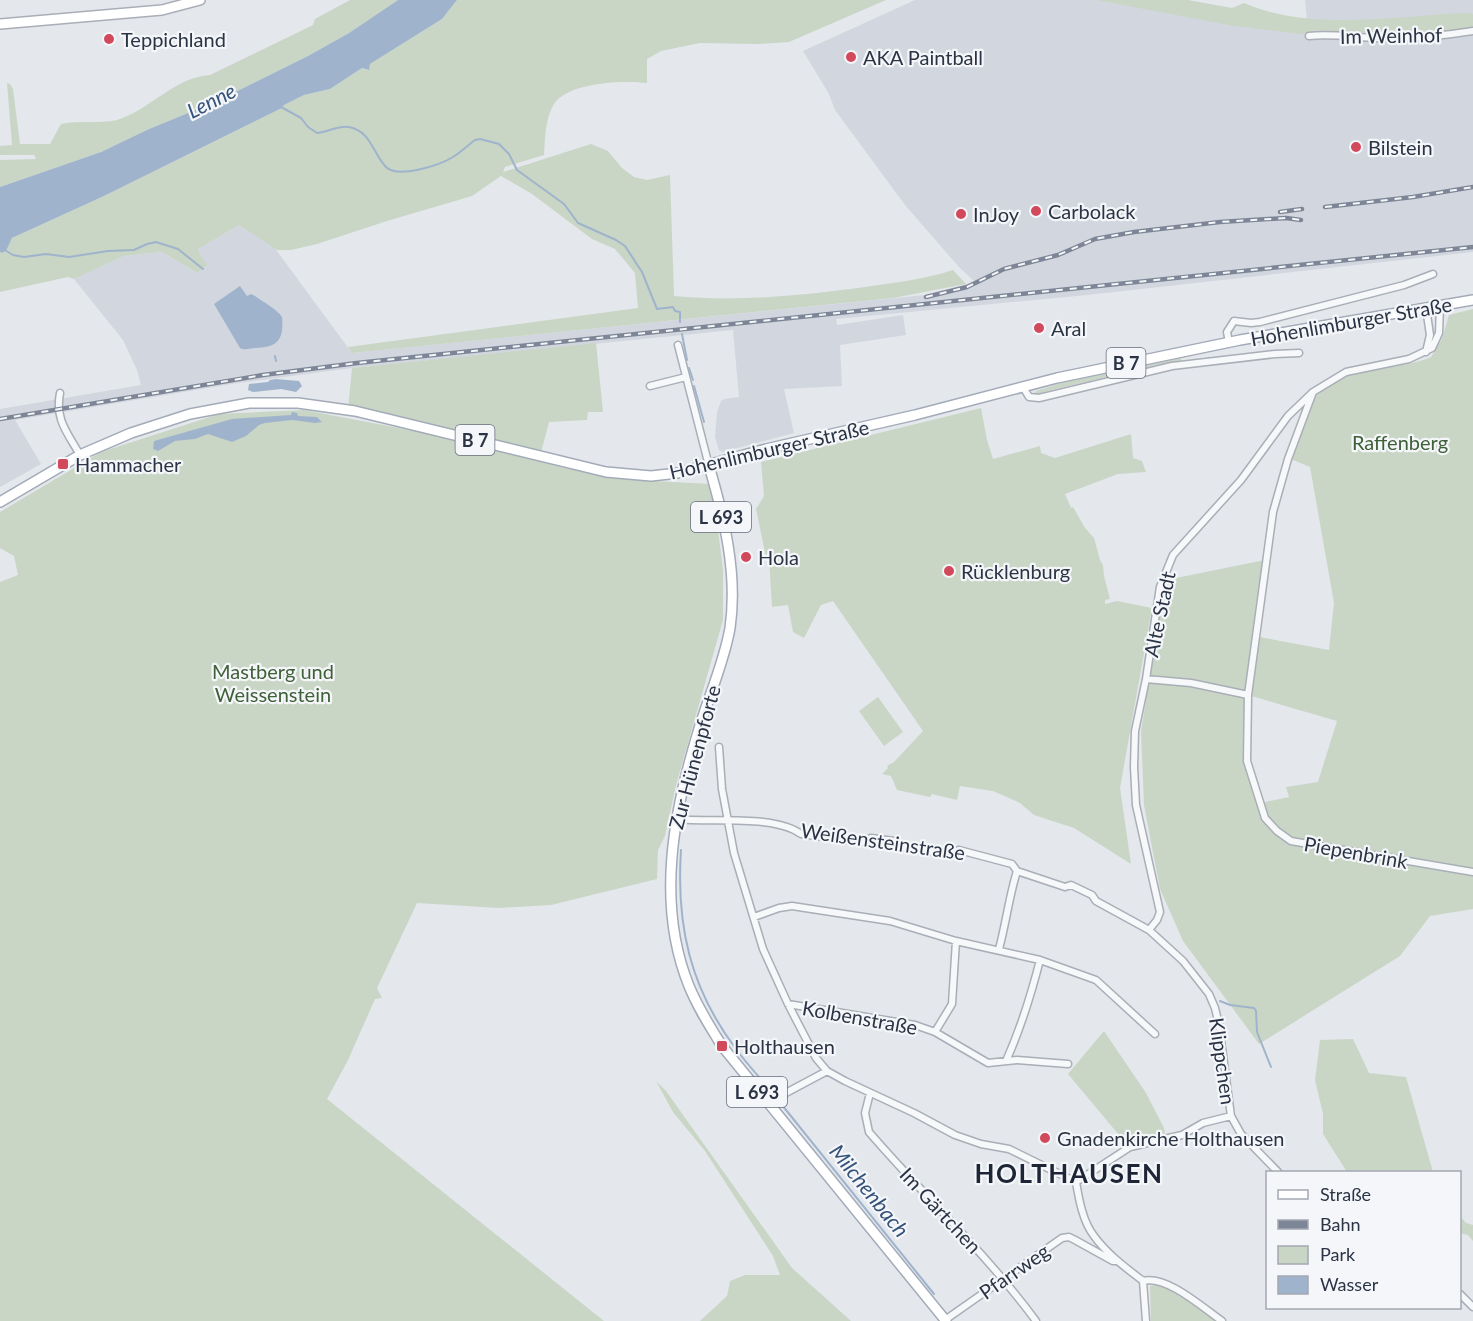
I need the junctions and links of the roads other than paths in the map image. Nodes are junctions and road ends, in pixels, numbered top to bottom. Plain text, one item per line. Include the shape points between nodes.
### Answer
1 (172, 0) edge
2 (200, 0) edge
3 (188, 2) edge
4 (162, 10) junction
5 (0, 24) edge
6 (1473, 32) edge
7 (1309, 36) dead end
8 (1433, 274) dead end
9 (1473, 300) edge
10 (1440, 306) junction
11 (1426, 309) junction
12 (1229, 342) junction
13 (678, 345) dead end
14 (1299, 353) dead end
15 (1425, 353) junction
16 (686, 377) junction
17 (650, 386) dead end
18 (1023, 387) junction
19 (1313, 392) junction
20 (60, 393) dead end
21 (80, 455) junction
22 (709, 466) junction
23 (0, 502) edge
24 (1146, 678) junction
25 (1248, 695) junction
26 (719, 747) dead end
27 (676, 819) junction
28 (727, 820) junction
29 (1017, 871) junction
30 (1473, 872) edge
31 (754, 916) junction
32 (1149, 930) junction
33 (956, 940) junction
34 (999, 949) junction
35 (1040, 960) junction
36 (1196, 976) joint
37 (788, 1004) junction
38 (934, 1032) junction
39 (1155, 1034) dead end
40 (1006, 1061) junction
41 (1068, 1064) dead end
42 (827, 1071) junction
43 (870, 1093) junction
44 (767, 1103) junction
45 (1231, 1116) junction
46 (1276, 1171) edge
47 (1076, 1182) junction
48 (1118, 1261) junction
49 (1003, 1279) junction
50 (1143, 1281) junction
51 (1461, 1295) edge
52 (1473, 1307) edge
53 (945, 1321) edge
54 (1036, 1321) edge
55 (1146, 1321) edge
56 (1222, 1321) edge

1 - 4 street
2 - 3 main road
3 - 4 main road
4 - 5 main road
6 - 7 street, Im Weinhof via 1416,38
8 - 12 street, Hohenlimburger Straße via 1260,322 1234,321 1227,332
9 - 10 main road, Hohenlimburger Straße / B 7
10 - 11 main road, Hohenlimburger Straße / B 7
10 - 15 street via 1437,340
11 - 12 main road, Hohenlimburger Straße / B 7
11 - 15 street via 1430,335
12 - 18 main road, Hohenlimburger Straße / B 7
13 - 16 street
14 - 18 street, Hohenlimburger Straße via 1172,366 1039,398 1029,397
15 - 19 street, Alte Stadt via 1346,372
16 - 17 street
16 - 22 street
18 - 22 main road, Hohenlimburger Straße / B 7
19 - 24 street, Alte Stadt via 1288,416 1240,480 1173,555 1160,586
19 - 25 street, Piepenbrink via 1273,512
20 - 21 street via 61,423
21 - 22 main road, Hohenlimburger Straße / B 7 via 190,414 249,404 298,403 355,411 606,472 651,476
21 - 23 main road, Hohenlimburger Straße / B 7
22 - 27 main road, Zur Hünenpforte / L 693 via 729,553 730,626
24 - 25 street
24 - 32 street, Alte Stadt via 1135,731 1134,767 1136,805 1160,912
25 - 30 street, Piepenbrink via 1247,761 1265,818 1277,831 1292,841
26 - 28 street
27 - 28 street, Weißensteinstraße
27 - 44 main road, Zur Hünenpforte / L 693 via 672,905 675,940 688,984 722,1046
28 - 29 street, Weißensteinstraße via 758,822 801,834 861,842 871,838 894,841 902,847 946,854 959,850 1012,864
28 - 31 street
29 - 32 street, Weißensteinstraße via 1065,887 1071,885
29 - 34 street
31 - 33 street via 792,906 890,921
31 - 37 street
32 - 36 street, Weißensteinstraße
33 - 34 street
33 - 38 street via 952,1004
34 - 35 street
35 - 39 street via 1096,980
35 - 40 street via 1030,1001
36 - 45 street, Klippchen via 1215,1008
37 - 38 street, Kolbenstraße via 915,1025
37 - 42 street
38 - 40 street, Kolbenstraße via 988,1063
40 - 41 street, Kolbenstraße
42 - 43 street
42 - 44 street
43 - 47 street via 955,1135 1009,1149
43 - 49 street, Im Gärtchen via 865,1113 869,1132
44 - 53 main road, Zur Hünenpforte / L 693
45 - 46 street, Klippchen via 1241,1134
45 - 47 street, Klippchen via 1203,1123 1182,1135 1130,1147
47 - 48 street via 1093,1236
48 - 49 street, Pfarrweg via 1113,1262 1069,1237 1062,1238
48 - 50 street
49 - 53 street, Pfarrweg
49 - 54 street, Im Gärtchen
50 - 55 street
50 - 56 street via 1166,1283
51 - 52 street

